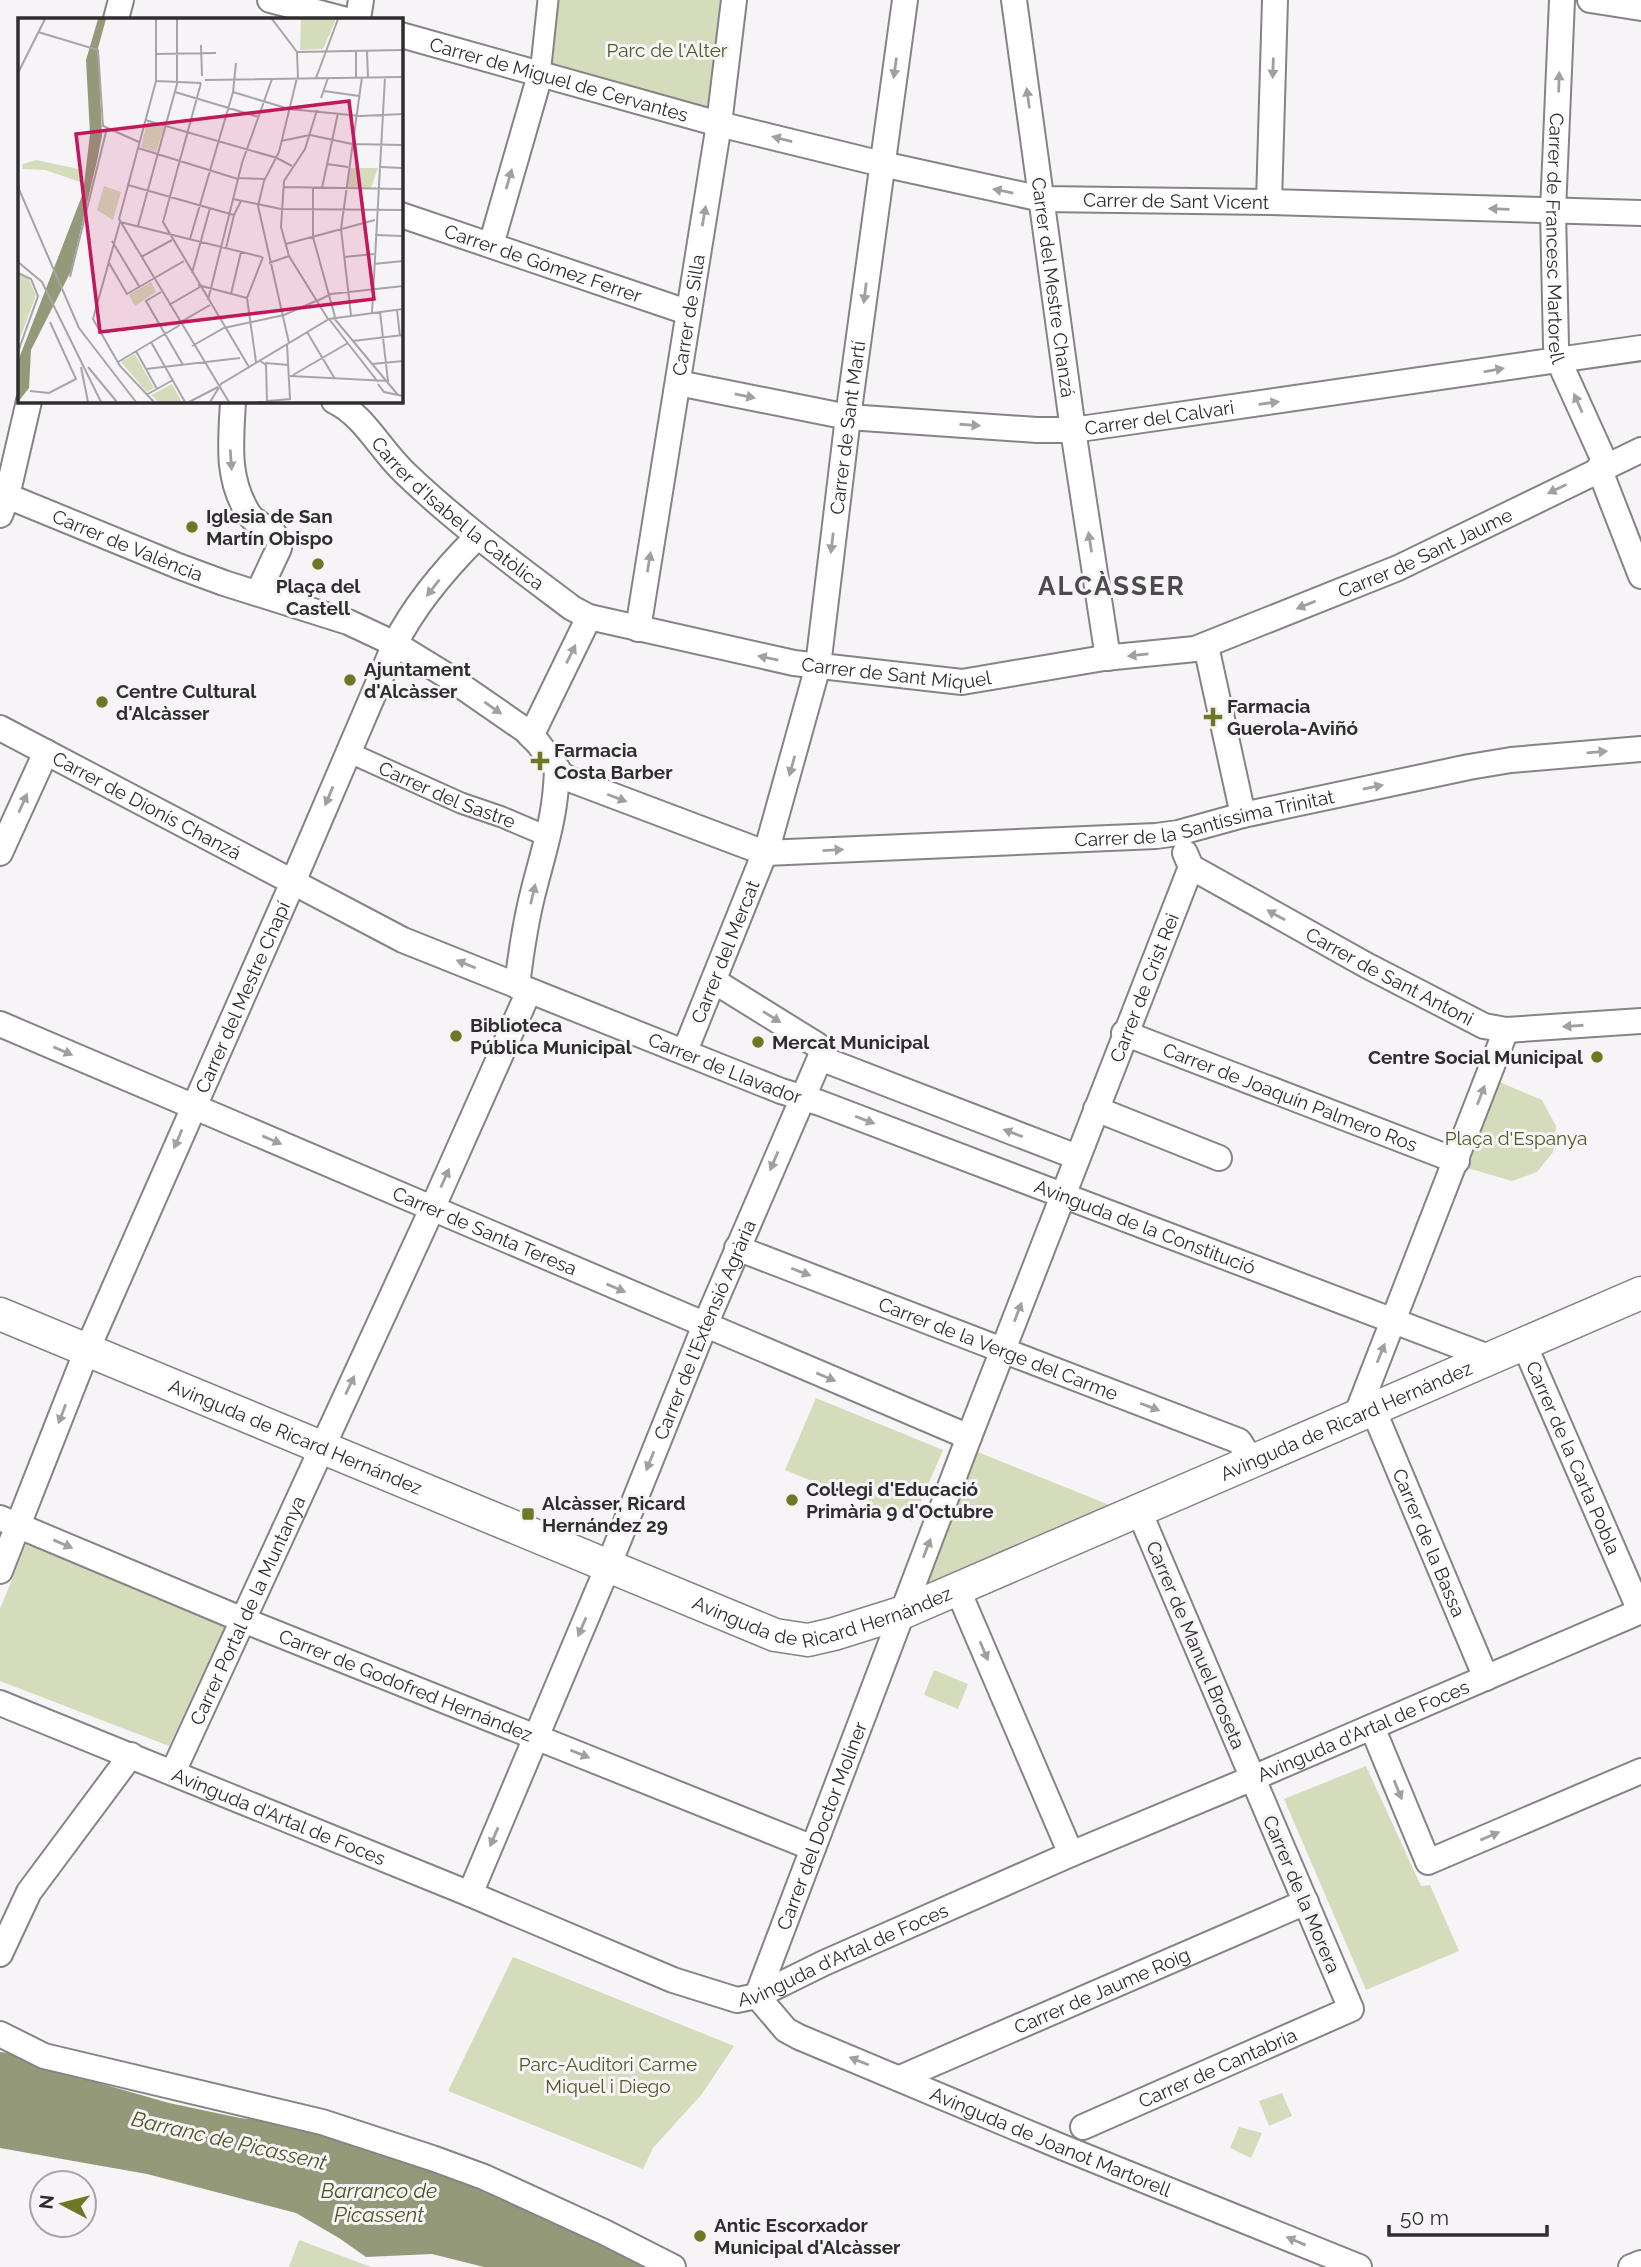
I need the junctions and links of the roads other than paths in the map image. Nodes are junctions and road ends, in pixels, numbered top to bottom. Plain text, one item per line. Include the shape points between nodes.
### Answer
1 (121, 0) edge
2 (270, 0) edge
3 (361, 0) edge
4 (548, 0) edge
5 (734, 0) edge
6 (905, 0) edge
7 (1014, 0) edge
8 (1275, 0) edge
9 (1562, 0) edge
10 (1590, 0) edge
11 (1641, 8) edge
12 (116, 18) edge
13 (339, 18) edge
14 (358, 18) edge
15 (402, 35) edge
16 (540, 75) junction
17 (719, 124) junction
18 (881, 164) junction
19 (1042, 199) junction
20 (1269, 202) junction
21 (1553, 211) junction
22 (1641, 213) edge
23 (402, 215) edge
24 (491, 245) junction
25 (687, 312) junction
26 (1641, 348) edge
27 (1558, 359) junction
28 (678, 383) junction
29 (29, 402) edge
30 (233, 402) edge
31 (336, 402) edge
32 (848, 417) junction
33 (1073, 430) junction
34 (1641, 450) edge
35 (1603, 467) junction
36 (2, 501) edge
37 (477, 537) junction
38 (1641, 576) edge
39 (258, 593) junction
40 (589, 617) junction
41 (638, 629) junction
42 (395, 643) junction
43 (1206, 646) junction
44 (1108, 658) junction
45 (818, 666) junction
46 (0, 728) edge
47 (531, 736) junction
48 (1641, 749) edge
49 (46, 752) junction
50 (348, 752) junction
51 (557, 768) junction
52 (1243, 815) junction
53 (1178, 833) junction
54 (549, 837) junction
55 (0, 853) edge
56 (765, 853) junction
57 (1191, 867) junction
58 (293, 882) junction
59 (714, 981) junction
60 (523, 988) junction
61 (1641, 1021) edge
62 (0, 1024) edge
63 (1506, 1030) junction
64 (1124, 1033) junction
65 (685, 1051) junction
66 (820, 1058) junction
67 (801, 1098) junction
68 (193, 1106) junction
69 (1096, 1109) junction
70 (1077, 1157) junction
71 (1219, 1158) dead end
72 (1457, 1161) junction
73 (1062, 1194) junction
74 (432, 1209) junction
75 (737, 1248) junction
76 (1641, 1293) edge
77 (0, 1314) edge
78 (1394, 1322) junction
79 (705, 1325) junction
80 (1524, 1344) junction
81 (86, 1350) junction
82 (1003, 1351) junction
83 (1491, 1358) junction
84 (1365, 1413) junction
85 (969, 1437) junction
86 (321, 1447) junction
87 (1251, 1460) junction
88 (1139, 1511) junction
89 (9, 1522) edge
90 (609, 1564) junction
91 (0, 1571) edge
92 (957, 1588) junction
93 (1641, 1611) edge
94 (904, 1612) junction
95 (243, 1620) junction
96 (862, 1625) junction
97 (887, 1657) junction
98 (1486, 1678) junction
99 (0, 1703) edge
100 (1372, 1727) junction
101 (537, 1737) junction
102 (131, 1755) junction
103 (173, 1772) junction
104 (1641, 1772) edge
105 (1253, 1779) junction
106 (813, 1848) junction
107 (1071, 1854) junction
108 (470, 1894) junction
109 (1306, 1902) junction
110 (0, 1954) edge
111 (757, 1996) junction
112 (1351, 2009) joint
113 (0, 2034) edge
114 (900, 2078) junction
115 (1083, 2127) dead end
116 (1641, 2263) edge
117 (673, 2267) edge
118 (1359, 2267) edge
119 (1631, 2267) edge

1 - 12 street
2 - 13 street
3 - 14 street
4 - 16 street
5 - 17 street, Carrer de Silla
6 -> 18 street, Carrer de Sant Martí
19 -> 7 street, Carrer del Mestre Chanzá
8 -> 20 street
21 -> 9 street, Carrer de Francesc Martorell
10 - 11 street
15 - 16 street, Carrer de Miguel de Cervantes
16 - 17 street, Carrer de Miguel de Cervantes
24 -> 16 street
18 -> 17 street, Carrer de Sant Vicent
25 -> 17 street, Carrer de Silla
19 -> 18 street, Carrer de Sant Vicent
18 -> 32 street, Carrer de Sant Martí
19 - 20 street, Carrer de Sant Vicent
19 - 33 street, Carrer del Mestre Chanzá
21 -> 20 street, Carrer de Sant Vicent
21 - 22 street, Carrer de Sant Vicent
21 - 27 street, Carrer de Francesc Martorell
23 - 24 street, Carrer de Gómez Ferrer
24 - 25 street, Carrer de Gómez Ferrer
25 - 28 street, Carrer de Silla
26 - 27 street, Carrer del Calvari
33 -> 27 street, Carrer del Calvari
35 -> 27 street, Carrer de Francesc Martorell
28 -> 32 street, Carrer del Calvari
41 -> 28 street, Carrer de Silla
29 - 36 street
30 -> 39 street via 231,467 241,498 250,515 276,534 279,542
31 - 37 street, Carrer d'Isabel la Catòlica via 357,416 403,472
32 -> 33 street, Carrer del Calvari
32 -> 45 street, Carrer de Sant Martí
44 -> 33 street, Carrer del Mestre Chanzá
34 - 35 street, Carrer de Sant Jaume
35 - 38 street, Carrer de Francesc Martorell
35 -> 43 street, Carrer de Sant Jaume via 1398,568
36 - 39 street, Carrer de València
37 - 40 street, Carrer d'Isabel la Catòlica
37 -> 42 street, Carrer del Mestre Chapí via 403,626
39 - 42 street via 348,622
40 - 41 street, Carrer de Sant Miquel
47 -> 40 street
45 -> 41 street, Carrer de Sant Miquel
42 -> 47 street
42 - 50 street, Carrer del Mestre Chapí
43 -> 44 street, Carrer de Sant Miquel
43 - 52 street
44 - 45 street, Carrer de Sant Miquel via 962,682
45 -> 56 street, Carrer de Sant Martí
46 - 49 street, Carrer de Dionís Chanzá
47 - 51 street
52 -> 48 street, Carrer de la Santíssima Trinitat via 1511,760
55 -> 49 street
49 - 58 street, Carrer de Dionís Chanzá
50 - 54 street, Carrer del Sastre
50 -> 58 street, Carrer del Mestre Chapí
51 - 54 street, Carrer Portal de la Muntanya
51 -> 56 street via 579,784
52 - 53 street, Carrer de la Santíssima Trinitat
56 -> 53 street, Carrer de la Santíssima Trinitat
53 - 57 street
60 -> 54 street, Carrer Portal de la Muntanya via 521,949
56 - 59 street, Carrer del Mercat
63 -> 57 street, Carrer de Sant Antoni via 1484,1026
57 - 64 street, Carrer de Crist Rei
60 -> 58 street, Carrer de Llavador via 403,940
58 - 68 street, Carrer del Mestre Chapí
59 - 65 street, Carrer del Mercat
59 -> 66 street, Carrer de Llavador via 817,1045
60 - 65 street, Carrer de Llavador
74 -> 60 street, Carrer Portal de la Muntanya
61 -> 63 street, Carrer de Sant Antoni
62 -> 68 street, Carrer de Santa Teresa
72 -> 63 street
64 - 69 street, Carrer de Crist Rei
64 - 72 street, Carrer de Joaquín Palmero Ros
65 - 67 street, Carrer de Llavador
66 - 67 street, Carrer de Llavador
70 -> 66 street
67 -> 73 street, Avinguda de la Constitució
67 -> 75 street, Carrer de l'Extensió Agrària
68 -> 74 street, Carrer de Santa Teresa
68 -> 81 street, Carrer del Mestre Chapí
69 - 70 street, Carrer de Crist Rei
69 - 71 street
70 - 73 street, Carrer de Crist Rei
72 - 78 street
73 - 78 street, Avinguda de la Constitució
82 -> 73 street, Carrer de Crist Rei
74 -> 79 street, Carrer de Santa Teresa
86 -> 74 street, Carrer Portal de la Muntanya
75 - 79 street, Carrer de l'Extensió Agrària
75 -> 82 street, Carrer de la Verge del Carme
76 - 80 street, Avinguda de Ricard Hernández
77 - 81 street, Avinguda de Ricard Hernández
78 - 83 street, Avinguda de la Constitució
84 -> 78 street
79 -> 85 street, Carrer de Santa Teresa
79 -> 90 street, Carrer de l'Extensió Agrària
80 - 83 street, Avinguda de Ricard Hernández
80 - 93 street, Carrer de la Carta Pobla
81 - 86 street, Avinguda de Ricard Hernández
81 -> 89 street, Carrer del Mestre Chapí
82 - 85 street, Carrer de Crist Rei
82 -> 87 street, Carrer de la Verge del Carme via 1239,1441
83 - 84 street, Avinguda de Ricard Hernández
84 - 87 street, Avinguda de Ricard Hernández
84 - 98 street, Carrer de la Bassa
94 -> 85 street, Carrer de Crist Rei
86 - 90 street, Avinguda de Ricard Hernández
86 - 95 street, Carrer Portal de la Muntanya
87 - 88 street, Avinguda de Ricard Hernández
88 - 92 street, Avinguda de Ricard Hernández
88 - 105 street, Carrer de Manuel Broseta
89 - 91 street, Carrer del Mestre Chapí
89 -> 95 street, Carrer de Godofred Hernández
90 - 96 street, Avinguda de Ricard Hernández via 775,1634 808,1640
90 -> 101 street, Carrer de l'Extensió Agrària
92 - 94 street, Avinguda de Ricard Hernández
92 -> 107 street
93 - 98 street, Avinguda d'Artal de Foces
94 - 96 street, Avinguda de Ricard Hernández
94 - 97 street, Carrer del Doctor Moliner
95 - 101 street, Carrer de Godofred Hernández
95 - 103 street, Carrer Portal de la Muntanya
96 - 97 street via 876,1636
97 - 106 street, Carrer del Doctor Moliner
98 - 100 street, Avinguda d'Artal de Foces
99 - 102 street, Avinguda d'Artal de Foces
100 -> 104 street via 1428,1862
100 - 105 street, Avinguda d'Artal de Foces
101 -> 106 street, Carrer de Godofred Hernández
101 -> 108 street, Carrer de l'Extensió Agrària
102 - 103 street, Avinguda d'Artal de Foces
102 - 110 street via 29,1892
103 - 108 street, Avinguda d'Artal de Foces
105 - 107 street, Avinguda d'Artal de Foces
105 - 109 street, Carrer de la Morera
106 - 111 street, Carrer del Doctor Moliner
107 - 111 street, Avinguda d'Artal de Foces
108 - 111 street, Avinguda d'Artal de Foces via 695,1988 737,2000
109 - 112 street, Carrer de la Morera
109 - 114 street, Carrer de Jaume Roig
114 -> 111 street, Avinguda de Joanot Martorell via 786,2029
112 - 115 street, Carrer de Cantabria
113 - 117 street via 44,2056 322,2122 432,2158 484,2177
118 -> 114 street, Avinguda de Joanot Martorell
116 - 119 street

